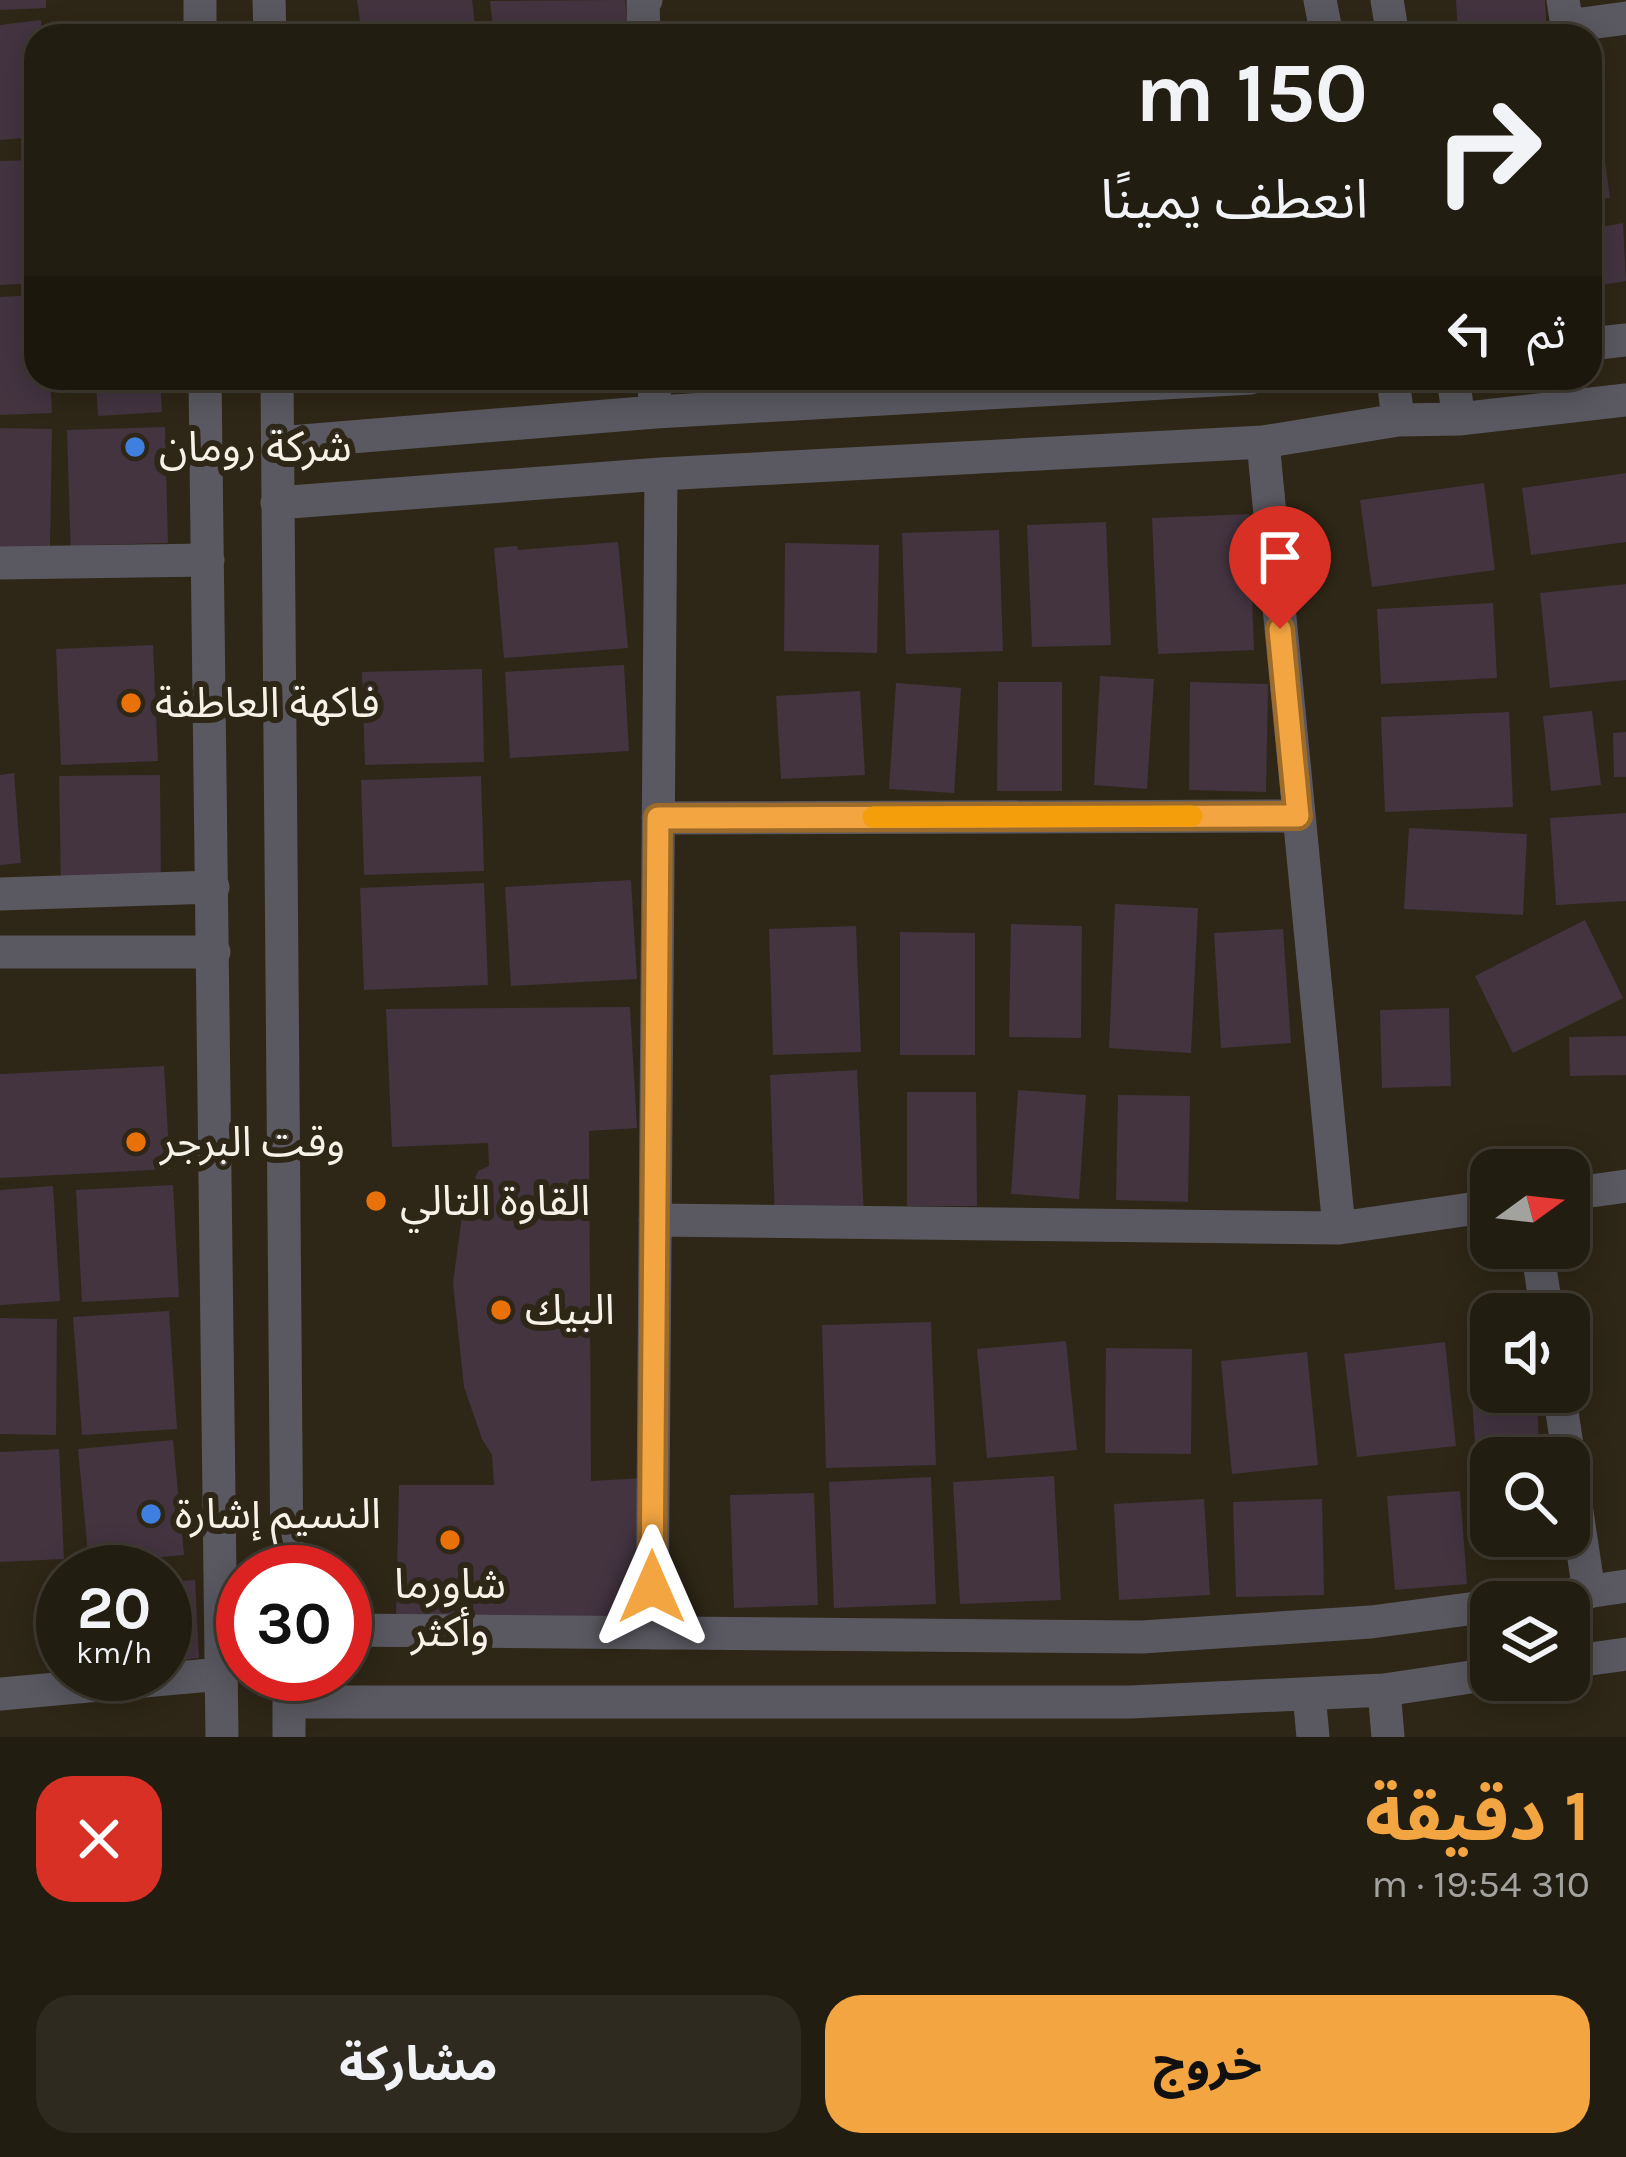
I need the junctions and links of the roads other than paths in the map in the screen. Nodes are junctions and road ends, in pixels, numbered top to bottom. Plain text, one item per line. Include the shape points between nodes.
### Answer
1 (1626, 18) edge
2 (1582, 24) edge
3 (205, 390) edge
4 (277, 390) edge
5 (830, 390) edge
6 (1394, 390) edge
7 (1455, 390) edge
8 (655, 395) edge
9 (1626, 400) edge
10 (1459, 419) junction
11 (1398, 421) junction
12 (278, 442) junction
13 (1263, 442) junction
14 (661, 473) junction
15 (277, 503) junction
16 (208, 560) junction
17 (0, 563) edge
18 (1298, 816) junction
19 (658, 818) junction
20 (213, 887) junction
21 (0, 894) edge
22 (0, 952) edge
23 (214, 952) junction
24 (1626, 1186) edge
25 (1590, 1191) edge
26 (1470, 1209) edge
27 (655, 1220) junction
28 (1339, 1228) junction
29 (1562, 1413) edge
30 (220, 1545) edge
31 (287, 1545) edge
32 (1587, 1581) edge
33 (1626, 1586) edge
34 (1590, 1592) edge
35 (1470, 1609) edge
36 (372, 1630) edge
37 (652, 1633) junction
38 (1626, 1654) edge
39 (1590, 1659) edge
40 (216, 1674) edge
41 (1470, 1677) edge
42 (372, 1689) edge
43 (1384, 1690) junction
44 (0, 1694) edge
45 (1309, 1694) junction
46 (221, 1701) edge
47 (289, 1701) edge
48 (222, 1737) edge
49 (290, 1737) edge
50 (1313, 1737) edge
51 (1388, 1737) edge

1 - 2 street
3 - 16 street
4 - 12 street
5 - 8 street
6 - 11 street
7 - 10 street
8 - 12 street
9 - 10 street
10 - 11 street
11 - 13 street
12 - 15 street
13 - 14 street
13 - 18 street
14 - 15 street
14 - 19 street
15 - 31 street
16 - 17 street
16 - 20 street
18 - 19 street
18 - 28 street
19 - 27 street
20 - 21 street
20 - 23 street
22 - 23 street
23 - 30 street
24 - 25 street
26 - 28 street
27 - 28 street
27 - 37 street
29 - 32 street
33 - 34 street
35 - 37 street via 1142,1637
36 - 37 street
38 - 39 street
40 - 44 street
41 - 43 street
42 - 45 street via 1131,1702
43 - 45 street
43 - 51 street
45 - 50 street
46 - 48 street
47 - 49 street

